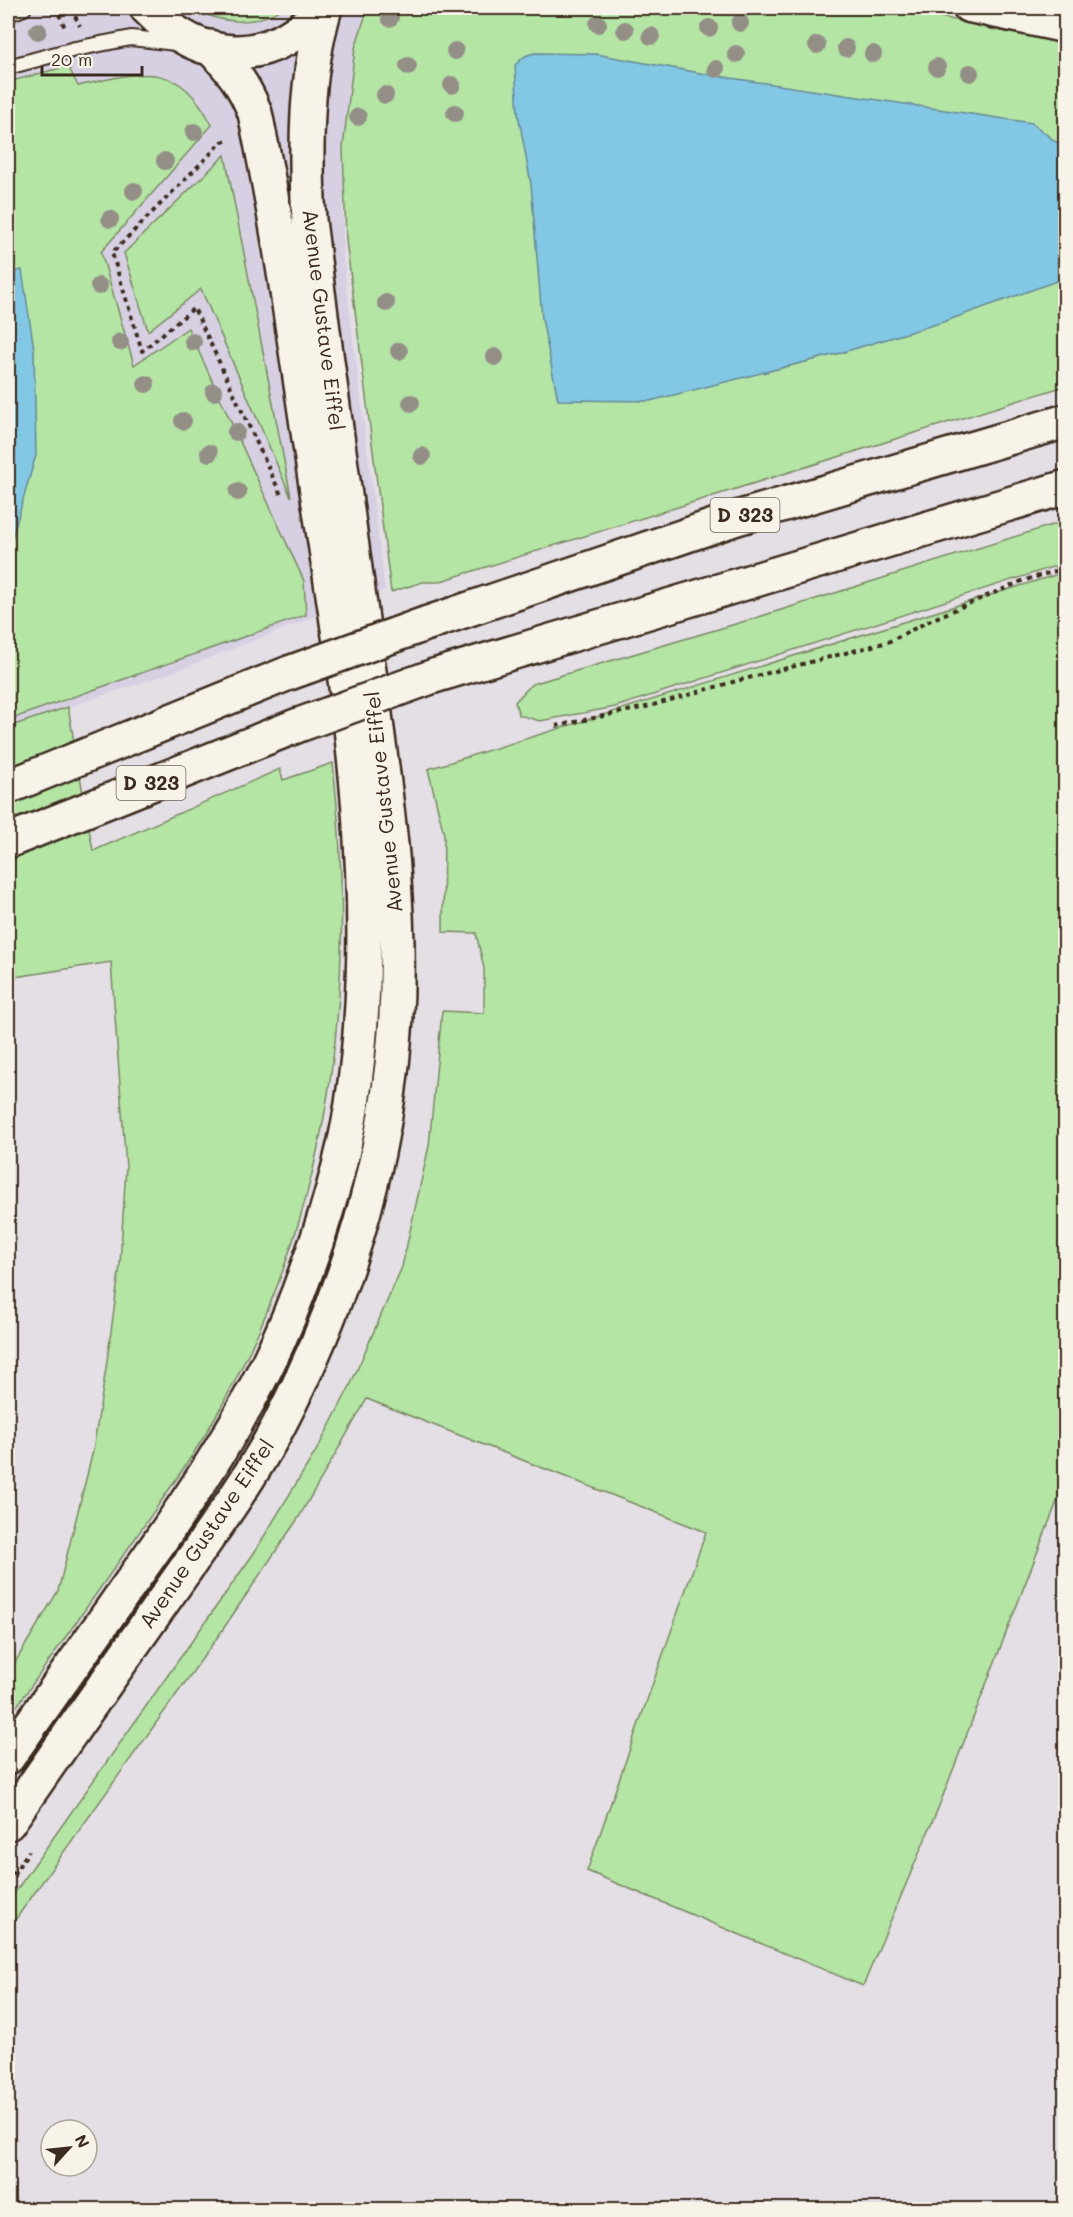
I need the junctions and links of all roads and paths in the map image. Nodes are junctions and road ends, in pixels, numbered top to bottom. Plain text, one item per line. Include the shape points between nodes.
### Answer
1 (24, 8) edge
2 (71, 8) edge
3 (147, 8) edge
4 (325, 8) edge
5 (967, 8) edge
6 (8, 14) edge
7 (59, 14) dead end
8 (1065, 29) edge
9 (68, 34) dead end
10 (90, 46) junction
11 (203, 46) junction
12 (8, 67) edge
13 (228, 141) dead end
14 (1065, 421) edge
15 (1065, 487) edge
16 (284, 501) dead end
17 (1065, 568) edge
18 (556, 726) dead end
19 (8, 787) edge
20 (8, 842) edge
21 (8, 1757) edge
22 (8, 1822) edge
23 (34, 1844) dead end
24 (8, 1882) edge

1 - 6 lane
2 - 10 path
3 - 11 main road via 167,28
4 - 11 main road via 291,37 259,50 236,52
4 - 22 main road, Avenue Gustave Eiffel via 314,45 308,118 309,220 392,841 398,968 388,1099 355,1246 335,1303 280,1424 234,1500
5 - 8 street
7 - 9 path
10 - 11 lane via 131,38
10 - 12 lane
11 - 21 main road, Avenue Gustave Eiffel via 233,70 255,113 285,270 334,597 359,811 365,913 360,1036 339,1164 289,1315 250,1399 198,1488
13 - 16 path via 222,142 112,254 142,351 194,308
14 - 19 main road, D 323, bridge via 738,518 428,623 289,673
15 - 20 main road, D 323, bridge via 435,676 296,726
17 - 18 path via 1022,581 888,642 646,707
23 - 24 path

